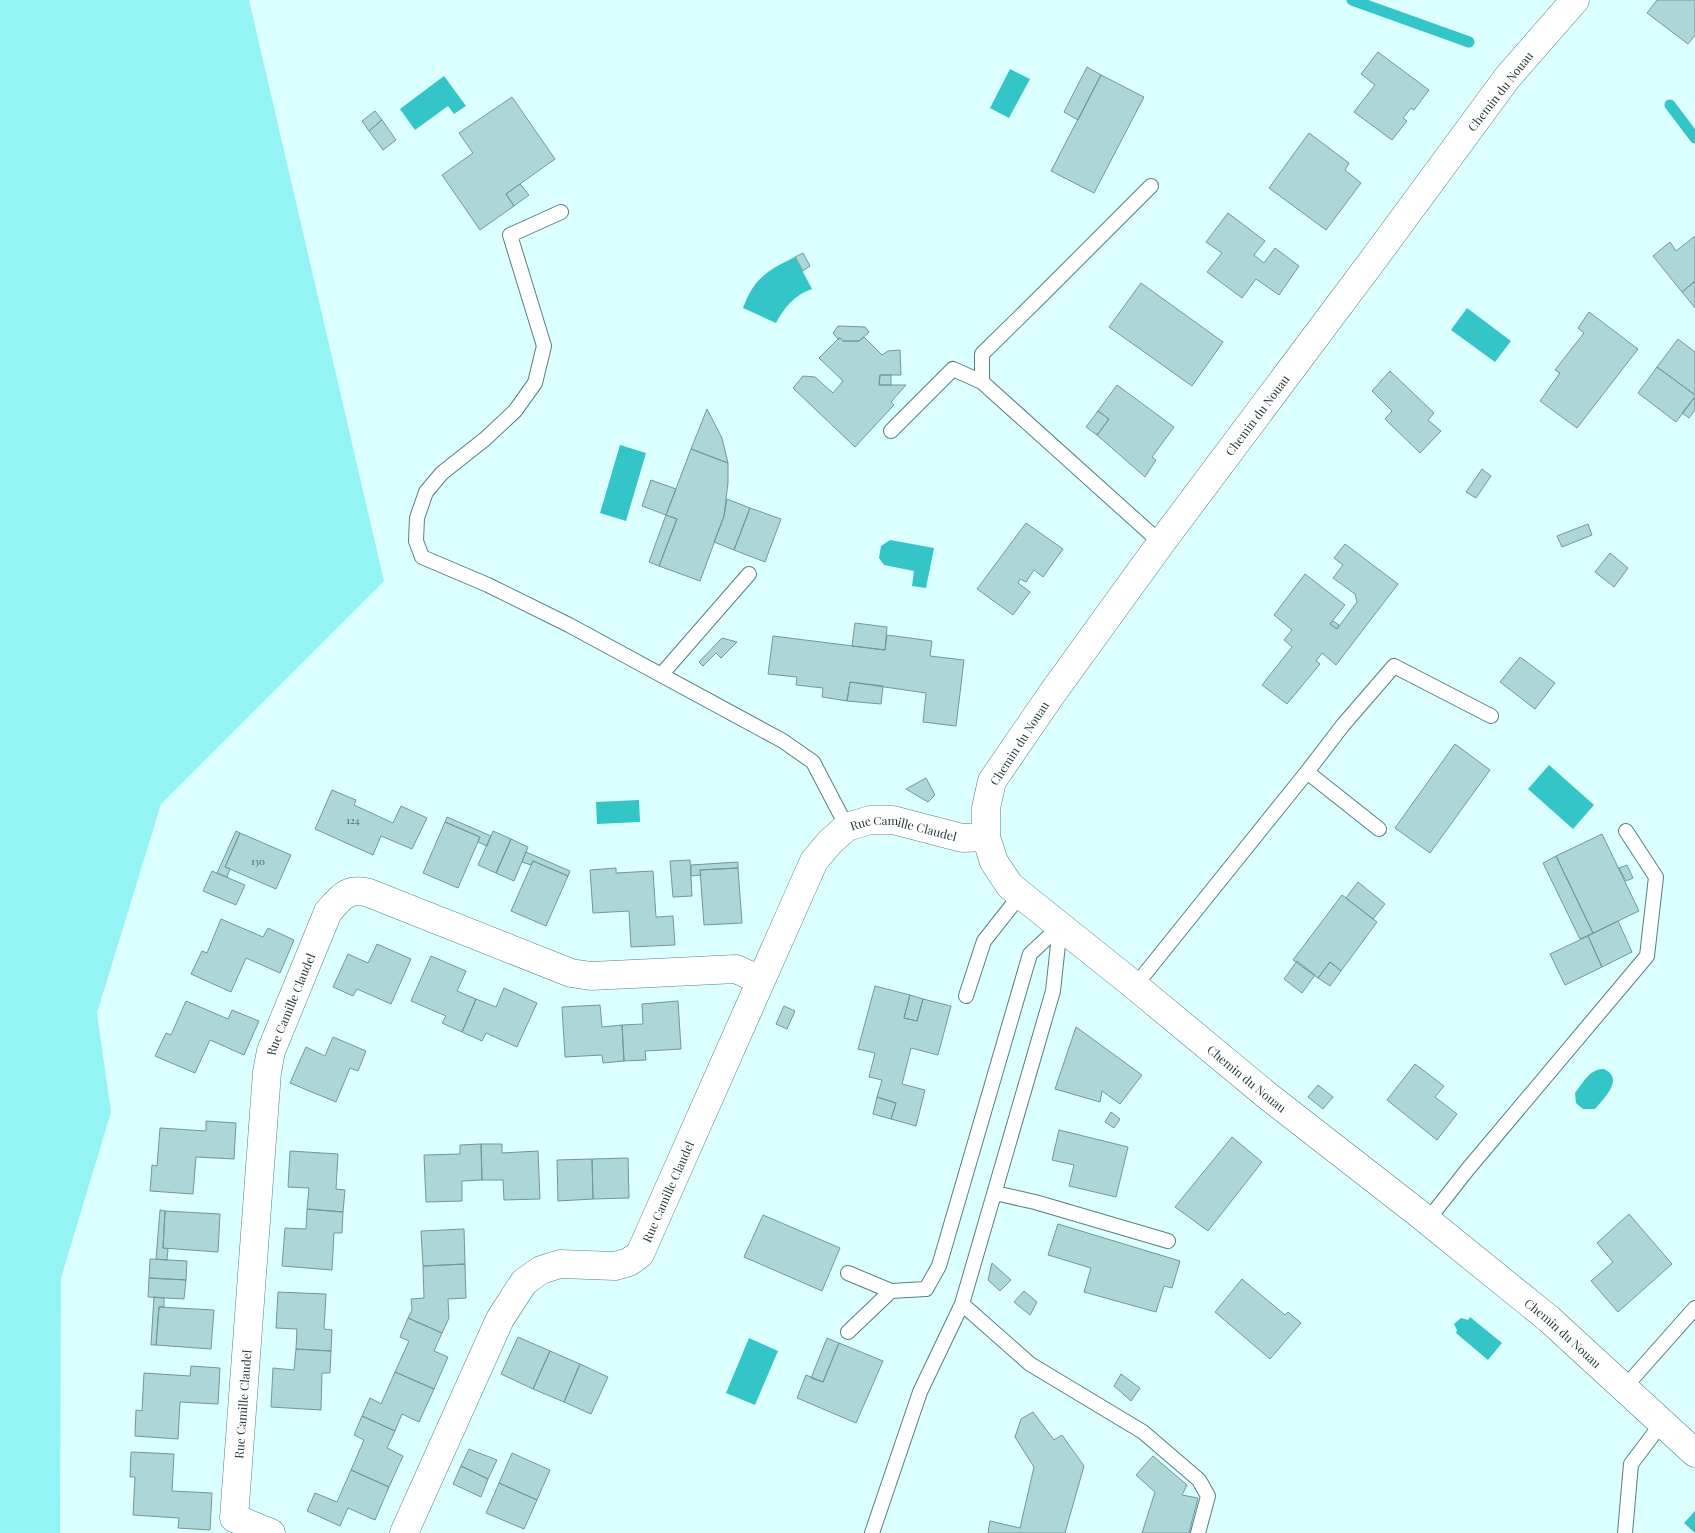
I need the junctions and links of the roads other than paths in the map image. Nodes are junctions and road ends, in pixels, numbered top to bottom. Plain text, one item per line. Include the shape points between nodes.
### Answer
1 (1575, 0) edge
2 (1151, 186) dead end
3 (561, 212) dead end
4 (982, 382) junction
5 (891, 431) dead end
6 (1161, 543) junction
7 (749, 574) dead end
8 (661, 675) junction
9 (1491, 716) dead end
10 (1307, 772) junction
11 (847, 827) junction
12 (1380, 829) dead end
13 (1626, 831) dead end
14 (986, 837) junction
15 (1021, 894) junction
16 (1060, 926) junction
17 (760, 980) junction
18 (1135, 986) junction
19 (966, 996) dead end
20 (995, 1193) junction
21 (1428, 1221) junction
22 (1168, 1240) dead end
23 (848, 1273) dead end
24 (891, 1291) junction
25 (962, 1304) junction
26 (1695, 1308) edge
27 (848, 1332) dead end
28 (1624, 1388) junction
29 (1662, 1423) junction
30 (1695, 1453) edge
31 (234, 1526) edge
32 (272, 1533) edge
33 (404, 1533) edge
34 (872, 1533) edge
35 (1198, 1533) edge
36 (1625, 1533) edge

1 - 6 street, Chemin du Nouau via 1507,78
2 - 4 lane via 982,354
3 - 8 lane via 510,235 544,346 535,383 516,411 442,472 426,492 417,518 416,541 422,556 569,625
4 - 5 lane via 953,370
4 - 6 lane
6 - 14 street, Chemin du Nouau via 992,781 986,808
7 - 8 lane
8 - 11 lane via 783,741 813,762
9 - 10 lane via 1394,666
10 - 12 lane
10 - 18 lane
11 - 14 street, Rue Camille Claudel via 870,820 893,820 962,838
11 - 17 street, Rue Camille Claudel via 814,861
13 - 21 lane via 1656,877 1647,956
14 - 15 street, Chemin du Nouau via 1001,874
15 - 16 street, Chemin du Nouau
15 - 19 lane via 984,941
16 - 18 street, Chemin du Nouau
16 - 20 lane via 1053,991
16 - 24 lane via 1030,954 939,1266 926,1288
17 - 31 street, Rue Camille Claudel via 736,969 591,976 572,973 360,890 350,891 339,899 328,912 271,1051 267,1072
17 - 33 street, Rue Camille Claudel via 640,1254 615,1266 560,1264 541,1270 524,1282 500,1319
18 - 21 street, Chemin du Nouau via 1269,1097
20 - 22 lane
20 - 25 lane
21 - 28 street, Chemin du Nouau via 1550,1319
23 - 24 lane
24 - 27 lane
25 - 34 lane via 920,1392
25 - 35 lane via 1030,1364 1143,1432 1199,1480 1208,1496
26 - 28 lane
28 - 29 street, Chemin du Nouau
29 - 30 street, Chemin du Nouau
29 - 36 lane via 1631,1464
31 - 32 street, Rue Camille Claudel

